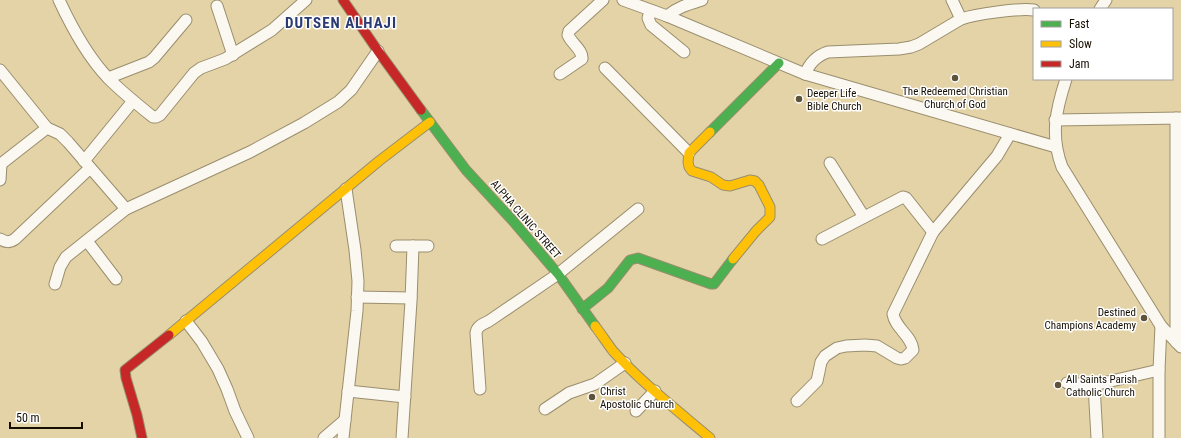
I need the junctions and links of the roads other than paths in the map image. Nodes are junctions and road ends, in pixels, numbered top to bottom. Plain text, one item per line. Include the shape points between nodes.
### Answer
1 (59, 0) edge
2 (306, 0) edge
3 (343, 0) edge
4 (603, 0) edge
5 (702, 0) edge
6 (952, 0) edge
7 (629, 1) edge
8 (217, 6) dead end
9 (1033, 10) edge
10 (653, 11) junction
11 (667, 16) junction
12 (961, 19) junction
13 (186, 20) dead end
14 (378, 51) junction
15 (684, 52) dead end
16 (233, 54) junction
17 (779, 63) junction
18 (605, 68) dead end
19 (0, 70) edge
20 (560, 74) dead end
21 (805, 74) junction
22 (108, 78) junction
23 (1066, 80) edge
24 (133, 101) junction
25 (1178, 118) edge
26 (1055, 120) junction
27 (430, 122) junction
28 (47, 128) junction
29 (1010, 134) junction
30 (1056, 147) junction
31 (689, 153) junction
32 (0, 163) edge
33 (830, 163) dead end
34 (87, 165) junction
35 (0, 180) edge
36 (346, 189) junction
37 (126, 209) junction
38 (638, 209) dead end
39 (864, 217) junction
40 (933, 232) junction
41 (0, 239) edge
42 (822, 239) dead end
43 (87, 241) junction
44 (396, 246) dead end
45 (413, 246) junction
46 (428, 246) dead end
47 (558, 274) junction
48 (116, 279) dead end
49 (55, 284) dead end
50 (357, 297) junction
51 (411, 298) junction
52 (582, 309) junction
53 (186, 321) junction
54 (1161, 326) junction
55 (1178, 345) edge
56 (625, 363) junction
57 (1159, 370) junction
58 (1067, 383) dead end
59 (1094, 385) junction
60 (348, 390) junction
61 (480, 390) dead end
62 (655, 391) junction
63 (405, 397) junction
64 (797, 401) dead end
65 (545, 409) dead end
66 (636, 411) dead end
67 (345, 420) junction
68 (142, 438) edge
69 (248, 438) edge
70 (324, 438) edge
71 (343, 438) edge
72 (402, 438) edge
73 (710, 438) edge
74 (1096, 438) edge
75 (1159, 438) edge

1 - 22 street via 80,39
2 - 16 street via 278,26
3 - 14 street, ALPHA CLINIC STREET
4 - 20 street via 570,31 570,41 583,56
5 - 11 street via 684,5
6 - 12 street
7 - 10 street
8 - 16 street
9 - 12 street
10 - 11 street
10 - 15 street via 648,18 651,25
11 - 17 street
12 - 21 street via 912,47 821,54 810,64
13 - 22 street via 149,62
14 - 27 street, ALPHA CLINIC STREET
14 - 37 street via 346,96 338,102 250,152
16 - 24 street via 194,73 156,117
17 - 21 street
17 - 31 street
18 - 31 street
19 - 28 street
21 - 29 street
22 - 24 street
23 - 26 street
24 - 34 street
25 - 26 street
25 - 55 street
26 - 30 street
27 - 36 street
27 - 47 street, ALPHA CLINIC STREET via 466,170
28 - 32 street
28 - 34 street via 60,134
29 - 30 street
29 - 40 street via 997,156
30 - 54 street via 1065,173
31 - 52 street via 688,162 692,171 711,177 723,185 755,181 770,207 770,217 714,284 634,258 608,288
32 - 35 street
33 - 39 street
34 - 37 street
34 - 41 street via 15,239 6,242
36 - 50 street via 355,250
36 - 53 street
37 - 43 street
38 - 47 street
39 - 40 street via 903,197
39 - 42 street
40 - 64 street via 893,314 911,342 913,350 901,359 877,346 837,348 825,356 821,362 818,381
43 - 48 street
43 - 49 street via 63,262
44 - 45 street
45 - 46 street
45 - 51 street
47 - 52 street, ALPHA CLINIC STREET
47 - 61 street via 477,329
50 - 51 street
50 - 60 street
51 - 63 street
52 - 56 street, ALPHA CLINIC STREET
53 - 68 street via 125,370
53 - 69 street via 218,369
54 - 55 street
54 - 57 street
56 - 62 street, ALPHA CLINIC STREET
56 - 65 street via 595,384 568,393
57 - 59 street
57 - 75 street
58 - 59 street
59 - 74 street
60 - 63 street
60 - 67 street
62 - 66 street
62 - 73 street, ALPHA CLINIC STREET
63 - 72 street
67 - 70 street
67 - 71 street

